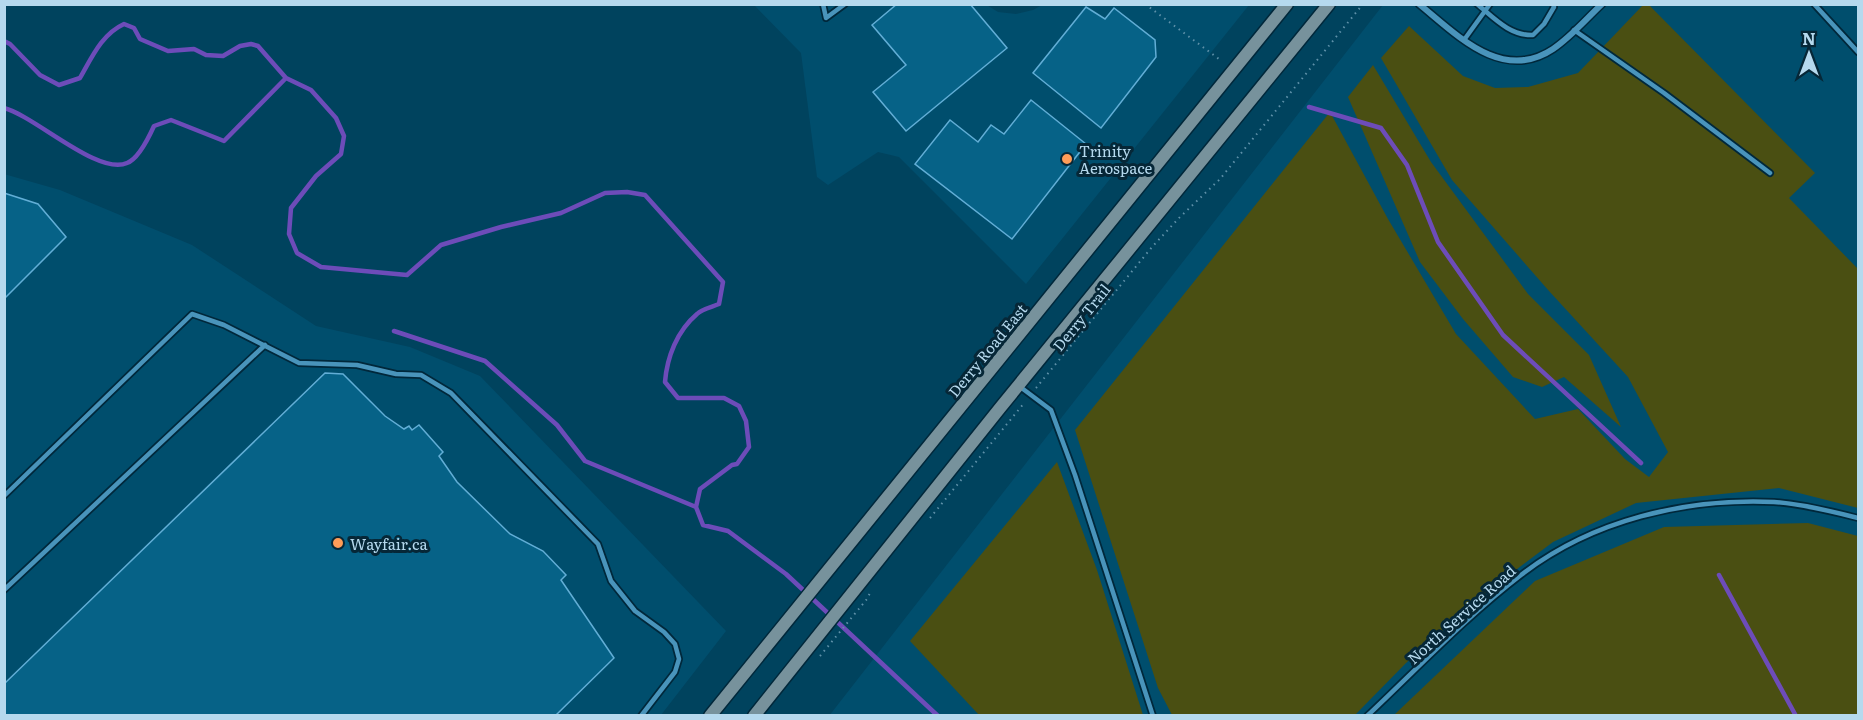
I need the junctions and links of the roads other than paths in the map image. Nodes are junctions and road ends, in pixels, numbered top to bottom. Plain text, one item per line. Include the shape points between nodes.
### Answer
1 (823, 4) edge
2 (846, 4) edge
3 (1287, 4) edge
4 (1329, 4) edge
5 (1419, 4) edge
6 (1477, 4) edge
7 (1490, 4) edge
8 (1553, 4) edge
9 (1602, 4) edge
10 (1814, 4) edge
11 (1485, 11) junction
12 (1574, 30) junction
13 (1464, 40) junction
14 (1858, 52) edge
15 (1770, 173) dead end
16 (265, 345) junction
17 (1018, 386) junction
18 (4, 496) edge
19 (1858, 518) edge
20 (4, 590) edge
21 (641, 716) edge
22 (710, 716) edge
23 (754, 716) edge
24 (1153, 716) edge
25 (1367, 716) edge

1 - 2 lane via 826,18
3 - 22 main road, Derry Road East
4 - 17 main road
5 - 13 street
6 - 11 lane
7 - 11 lane
8 - 11 lane via 1544,24 1533,35 1509,29
9 - 12 street
10 - 14 lane
11 - 13 lane
12 - 13 street via 1555,48 1521,61 1498,59
12 - 15 lane
16 - 18 lane via 192,314
16 - 20 lane
16 - 21 lane via 299,363 357,365 422,375 451,393 597,544 611,581 635,611 675,644 679,659 675,672
17 - 23 main road
17 - 24 lane via 1051,410
19 - 25 lane, North Service Road via 1775,502 1722,503 1638,516 1599,531 1523,573

